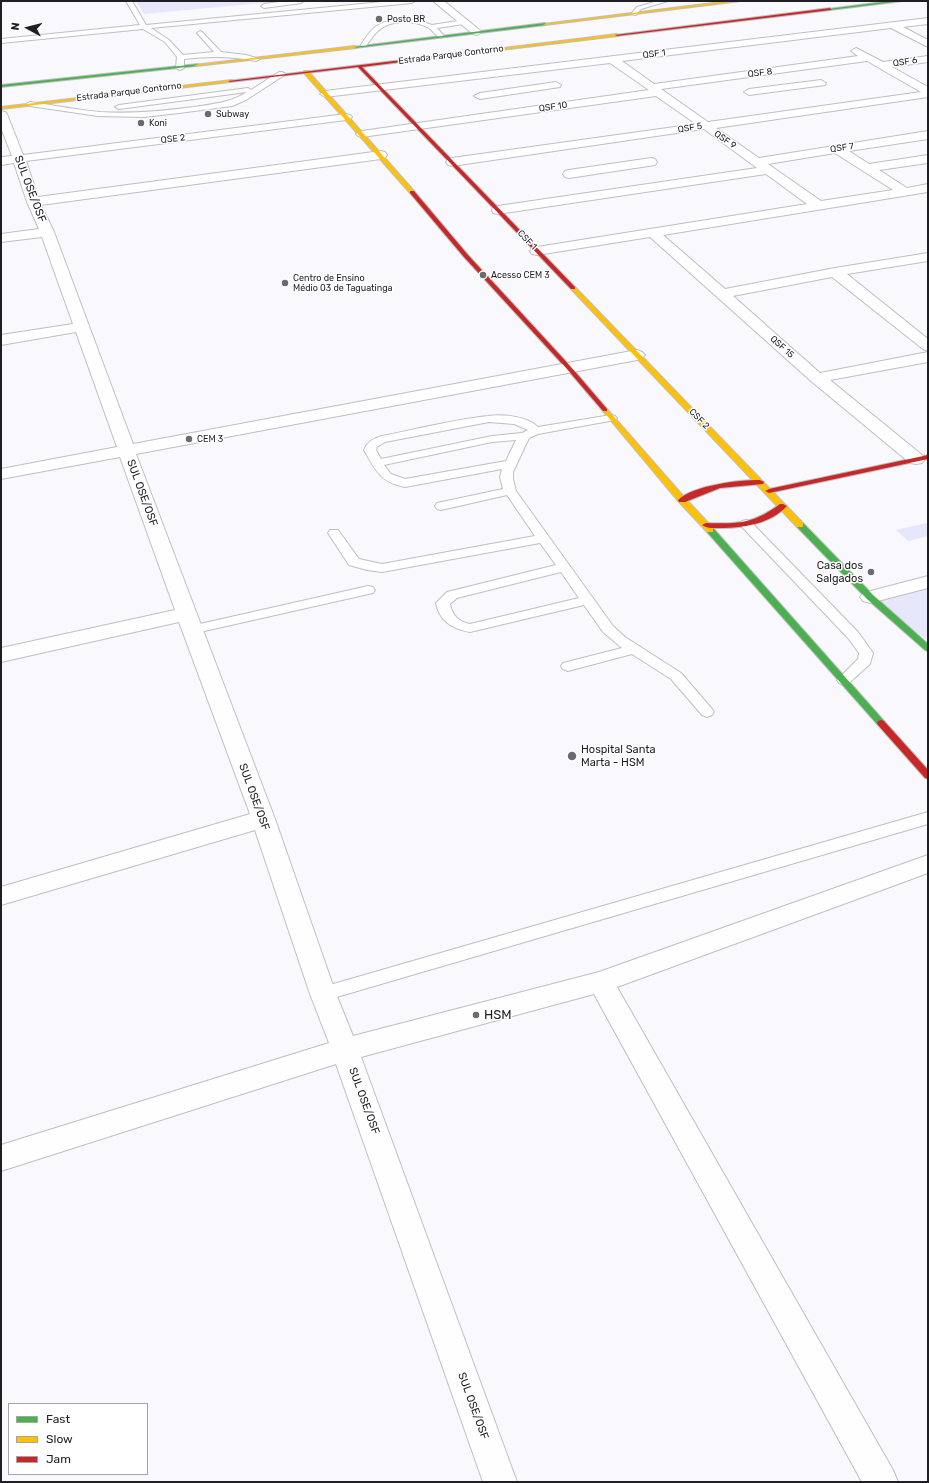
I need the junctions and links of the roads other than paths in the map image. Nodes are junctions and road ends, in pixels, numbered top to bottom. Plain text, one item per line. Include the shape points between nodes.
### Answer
1 (129, 1) edge
2 (301, 1) edge
3 (412, 1) edge
4 (438, 1) edge
5 (665, 1) edge
6 (739, 1) edge
7 (902, 1) edge
8 (388, 2) edge
9 (259, 7) dead end
10 (634, 14) junction
11 (928, 21) edge
12 (464, 22) junction
13 (892, 25) junction
14 (144, 27) junction
15 (431, 27) junction
16 (477, 32) junction
17 (200, 33) dead end
18 (824, 33) junction
19 (441, 36) junction
20 (1, 41) edge
21 (926, 41) edge
22 (364, 45) junction
23 (498, 49) junction
24 (218, 53) junction
25 (446, 55) junction
26 (181, 57) junction
27 (869, 58) junction
28 (928, 58) edge
29 (256, 59) junction
30 (612, 59) junction
31 (229, 62) junction
32 (882, 65) junction
33 (359, 66) junction
34 (180, 68) junction
35 (798, 68) junction
36 (169, 69) junction
37 (537, 69) junction
38 (306, 72) junction
39 (282, 74) junction
40 (728, 77) junction
41 (237, 79) junction
42 (460, 79) junction
43 (821, 82) junction
44 (186, 85) junction
45 (556, 85) junction
46 (1, 86) edge
47 (380, 88) junction
48 (258, 89) junction
49 (655, 89) junction
50 (928, 91) edge
51 (749, 92) junction
52 (325, 94) junction
53 (928, 94) edge
54 (480, 96) junction
55 (761, 99) dead end
56 (578, 103) junction
57 (30, 104) junction
58 (856, 105) junction
59 (772, 107) dead end
60 (1, 108) edge
61 (82, 111) junction
62 (501, 114) junction
63 (784, 115) junction
64 (346, 117) junction
65 (704, 125) junction
66 (417, 126) junction
67 (3, 127) edge
68 (362, 134) junction
69 (922, 136) edge
70 (622, 138) junction
71 (928, 144) edge
72 (540, 148) junction
73 (837, 149) junction
74 (380, 155) junction
75 (928, 159) edge
76 (10, 160) edge
77 (452, 162) junction
78 (651, 162) junction
79 (756, 162) junction
80 (868, 168) junction
81 (767, 170) junction
82 (569, 174) junction
83 (676, 183) junction
84 (928, 188) edge
85 (905, 192) junction
86 (595, 196) junction
87 (33, 202) junction
88 (819, 206) junction
89 (498, 210) junction
90 (47, 232) junction
91 (652, 232) junction
92 (1, 238) edge
93 (537, 251) junction
94 (927, 258) edge
95 (835, 272) junction
96 (722, 294) junction
97 (82, 328) junction
98 (1, 340) edge
99 (928, 346) edge
100 (638, 355) junction
101 (928, 357) edge
102 (568, 368) junction
103 (817, 378) junction
104 (609, 415) junction
105 (530, 431) junction
106 (126, 451) junction
107 (922, 458) edge
108 (378, 463) junction
109 (511, 464) junction
110 (1, 474) edge
111 (760, 482) junction
112 (510, 490) junction
113 (769, 491) junction
114 (682, 500) junction
115 (441, 506) dead end
116 (783, 506) junction
117 (746, 524) junction
118 (706, 525) junction
119 (334, 533) dead end
120 (544, 538) junction
121 (565, 567) junction
122 (928, 582) edge
123 (368, 590) dead end
124 (870, 597) junction
125 (588, 600) junction
126 (189, 622) junction
127 (926, 644) edge
128 (634, 649) junction
129 (1, 655) edge
130 (568, 666) dead end
131 (844, 680) junction
132 (707, 712) dead end
133 (928, 776) edge
134 (928, 818) edge
135 (263, 819) junction
136 (928, 864) edge
137 (1, 896) edge
138 (601, 982) junction
139 (323, 994) junction
140 (345, 1050) junction
141 (1, 1158) edge
142 (500, 1482) edge
143 (881, 1482) edge

1 - 14 lane
2 - 9 lane
3 - 8 lane
4 - 12 street
5 - 10 lane via 639,8
6 - 10 main road, Estrada Parque Contorno
7 - 23 main road, Estrada Parque Contorno
8 - 14 lane
10 - 16 main road, Estrada Parque Contorno
11 - 13 street, QSF 1
12 - 15 lane
12 - 16 street
13 - 18 street, QSF 1
13 - 21 street
14 - 20 lane
14 - 26 lane via 167,41
15 - 19 lane
15 - 22 lane via 410,22 393,22 373,32
16 - 19 main road, Estrada Parque Contorno
16 - 23 main road via 470,38 473,42
17 - 24 lane
18 - 27 street
18 - 30 street, QSF 1
19 - 22 main road, Estrada Parque Contorno
19 - 25 main road via 458,44 458,48
22 - 29 main road, Estrada Parque Contorno
23 - 25 main road, Estrada Parque Contorno
24 - 26 lane
24 - 29 lane via 240,54
25 - 33 main road, Estrada Parque Contorno
26 - 34 lane
27 - 32 street
27 - 35 street, QSF 8
28 - 32 street, QSF 6
29 - 31 main road, Estrada Parque Contorno
30 - 37 street, QSF 1
30 - 49 street, QSF 9
31 - 34 main road, Estrada Parque Contorno
31 - 41 main road via 214,69 214,72
32 - 50 street
33 - 38 main road, Estrada Parque Contorno
33 - 47 main road, CSF 1
34 - 36 main road, Estrada Parque Contorno
35 - 40 street, QSF 8
35 - 43 street
36 - 44 main road via 199,72 199,76
36 - 46 main road, Estrada Parque Contorno
37 - 42 street, QSF 1
37 - 45 street
38 - 39 main road, Estrada Parque Contorno
38 - 52 main road
39 - 41 main road, Estrada Parque Contorno
39 - 48 lane
40 - 49 street, QSF 8
40 - 51 street
41 - 44 main road, Estrada Parque Contorno
42 - 47 street, QSF 1
42 - 54 street
43 - 51 street
43 - 58 street
44 - 57 main road, Estrada Parque Contorno
45 - 54 street
45 - 56 street
47 - 52 street, QSF 1
47 - 66 main road, CSF 1
48 - 61 lane
48 - 61 lane via 229,104 201,108 144,115
49 - 56 street, QSF 10
49 - 65 street, QSF 9
51 - 55 street
52 - 64 main road
53 - 58 street, QSF 5
54 - 62 street
56 - 62 street, QSF 10
57 - 60 main road, Estrada Parque Contorno
57 - 61 lane
58 - 63 street, QSF 5
59 - 63 street
62 - 66 street, QSF 10
63 - 65 street, QSF 5
64 - 68 main road
64 - 76 street, QSE 2
65 - 70 street, QSF 5
65 - 79 street, QSF 9
66 - 68 street, QSF 10
66 - 77 main road, CSF 1
67 - 76 street, SUL OSE/OSF
68 - 74 main road
69 - 71 street
69 - 73 street, QSF 7
70 - 72 street, QSF 5
70 - 78 street
72 - 77 street, QSF 5
72 - 82 street
73 - 79 street, QSF 7
73 - 80 street
74 - 87 street
74 - 102 main road via 466,256
75 - 80 street
76 - 87 street, SUL OSE/OSF
77 - 89 main road, CSF 1
78 - 82 street
78 - 83 street
79 - 81 street, QSF 9
80 - 85 street
81 - 83 street
81 - 88 street, QSF 9
82 - 86 street
83 - 86 street
84 - 85 street
85 - 88 street
86 - 89 street
87 - 90 street, SUL OSE/OSF
88 - 91 street
89 - 93 main road, CSF 1
90 - 92 street
90 - 97 street, SUL OSE/OSF
91 - 93 street
91 - 96 street, QSF 15
93 - 100 main road, CSF 1
94 - 95 street
95 - 96 street
95 - 99 street
96 - 103 street, QSF 15
97 - 98 street
97 - 106 street, SUL OSE/OSF
100 - 102 street
100 - 111 main road, CSF 2
101 - 103 street
102 - 104 main road
102 - 106 street
103 - 107 street, QSF 15
104 - 105 lane
104 - 114 main road
105 - 108 lane
105 - 108 lane via 506,420 489,419 382,439 370,450
105 - 109 lane
106 - 110 street
106 - 126 street, SUL OSE/OSF
107 - 113 main road
108 - 109 lane via 388,478 394,482 405,483
109 - 112 lane via 506,477
111 - 113 main road, CSF 2
111 - 114 main road via 720,484
112 - 115 lane
112 - 120 lane
113 - 116 main road, CSF 2
114 - 118 main road
116 - 117 main road via 767,519 755,524
116 - 124 main road, CSF 2
117 - 118 main road
117 - 131 lane via 853,635 866,653 865,661
118 - 131 main road
119 - 120 lane via 354,562 382,568
120 - 121 lane
121 - 125 lane
121 - 125 lane via 452,595 444,603 444,609 455,624 470,628
122 - 124 street
123 - 126 lane
124 - 127 main road, CSF 2
125 - 128 lane via 608,629
126 - 129 street
126 - 135 street, SUL OSE/OSF
128 - 130 lane
128 - 132 lane via 676,676
131 - 133 main road
134 - 139 lane
135 - 137 street
135 - 139 street, SUL OSE/OSF
136 - 138 street
138 - 140 street
138 - 143 street
139 - 140 street, SUL OSE/OSF
140 - 141 street
140 - 142 street, SUL OSE/OSF

